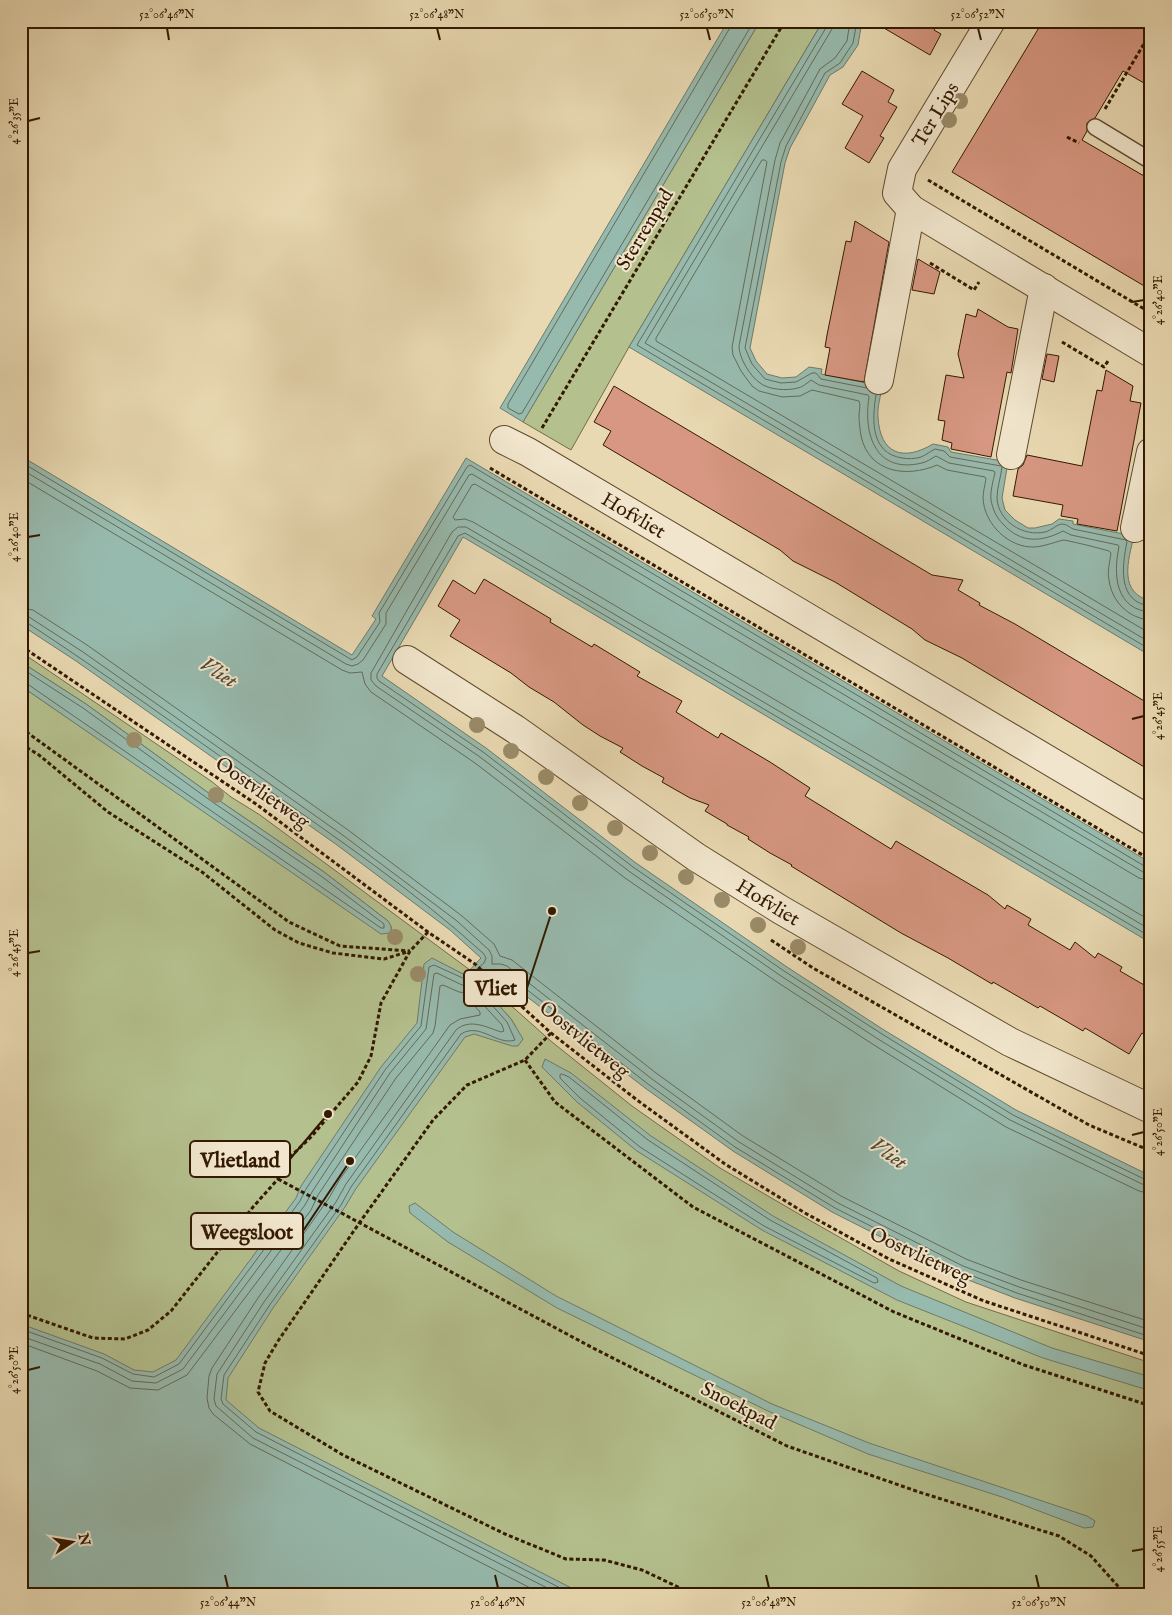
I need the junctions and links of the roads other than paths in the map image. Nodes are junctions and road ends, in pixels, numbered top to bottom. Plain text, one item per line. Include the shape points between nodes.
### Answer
1 (991, 21) edge
2 (1095, 127) road end
3 (1151, 161) edge
4 (911, 209) junction
5 (1044, 288) junction
6 (1151, 353) edge
7 (879, 380) dead end
8 (504, 440) dead end
9 (1151, 452) edge
10 (1011, 455) dead end
11 (1135, 528) dead end
12 (407, 660) dead end
13 (1151, 821) edge
14 (1151, 1109) edge

1 - 4 street, Ter Lips via 904,166 897,193
2 - 3 lane
4 - 5 street, Ter Lips
4 - 7 street
5 - 6 street, Ter Lips
5 - 10 street
8 - 13 street, Hofvliet
9 - 11 street
12 - 14 street, Hofvliet via 515,729 696,857 781,910 1010,1042

